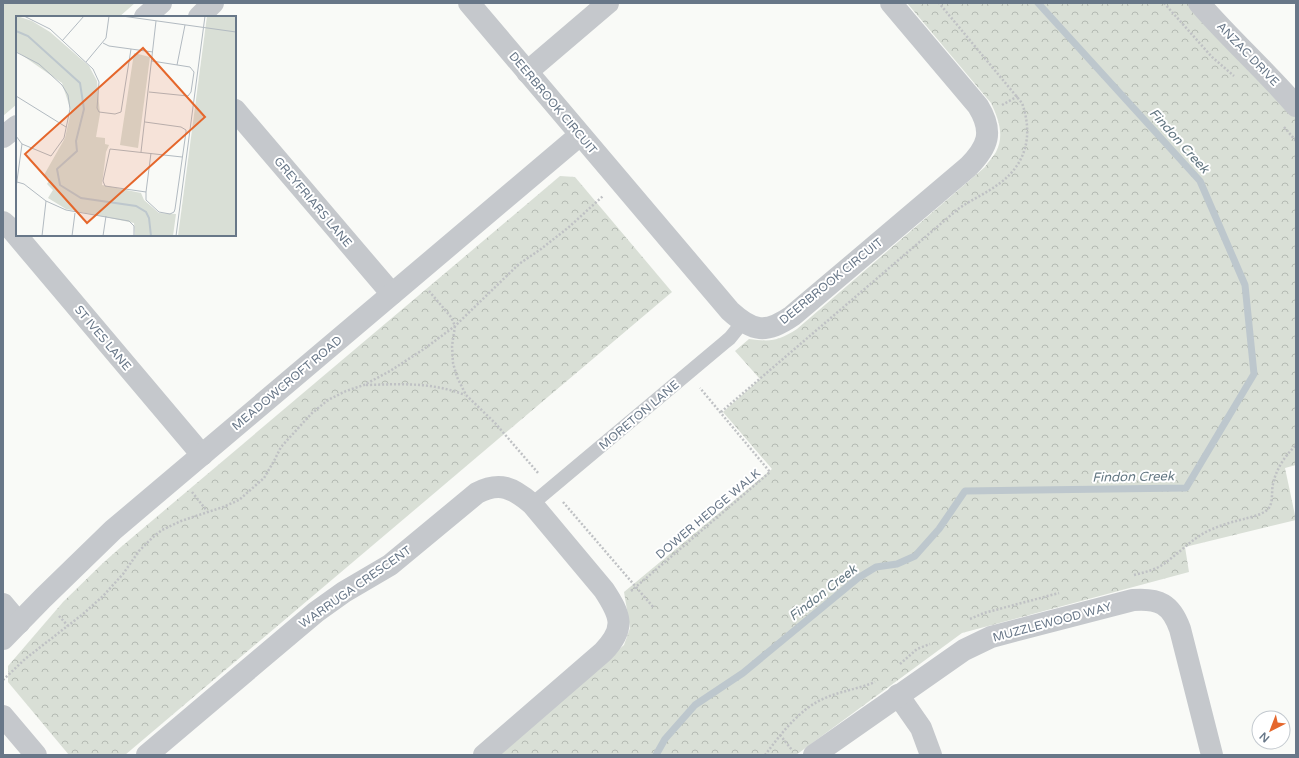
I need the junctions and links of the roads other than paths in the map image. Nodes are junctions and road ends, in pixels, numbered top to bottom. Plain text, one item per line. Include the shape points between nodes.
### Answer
1 (162, 3) edge
2 (213, 3) edge
3 (469, 3) edge
4 (608, 3) edge
5 (891, 3) edge
6 (1199, 3) edge
7 (146, 16) edge
8 (200, 16) edge
9 (527, 72) junction
10 (1296, 106) edge
11 (236, 111) edge
12 (16, 127) edge
13 (580, 135) junction
14 (3, 137) edge
15 (3, 222) edge
16 (16, 235) edge
17 (17, 236) edge
18 (392, 294) junction
19 (742, 322) junction
20 (202, 455) junction
21 (532, 504) junction
22 (3, 604) edge
23 (19, 623) junction
24 (3, 639) edge
25 (898, 695) junction
26 (3, 716) edge
27 (36, 755) edge
28 (147, 755) edge
29 (484, 755) edge
30 (814, 755) edge
31 (931, 755) edge
32 (1212, 755) edge

1 - 7 street
2 - 8 street
3 - 9 street, DEERBROOK CIRCUIT
4 - 9 street
5 - 19 street, DEERBROOK CIRCUIT via 984,115 988,128 983,148 968,167 782,324 754,328
6 - 10 street, ANZAC DRIVE
9 - 13 street, DEERBROOK CIRCUIT
11 - 18 street, GREYFRIARS LANE
12 - 14 street
13 - 18 street, MEADOWCROFT ROAD
13 - 19 street, DEERBROOK CIRCUIT
15 - 16 street, ST IVES LANE
17 - 20 street, ST IVES LANE
18 - 20 street, MEADOWCROFT ROAD
19 - 21 lane, MORETON LANE via 730,338
20 - 23 street, MEADOWCROFT ROAD via 87,555
21 - 28 street, WARRUGA CRESCENT via 508,488 495,486 477,494 390,565 316,612
21 - 29 street, WARRUGA CRESCENT via 604,590 614,605 618,625 611,644
22 - 23 street
23 - 24 street, MEADOWCROFT ROAD
25 - 30 street, MUZZLEWOOD WAY
25 - 31 street via 921,728
25 - 32 street, MUZZLEWOOD WAY via 964,650 991,637 1133,600 1152,600 1164,604 1176,618
26 - 27 street

